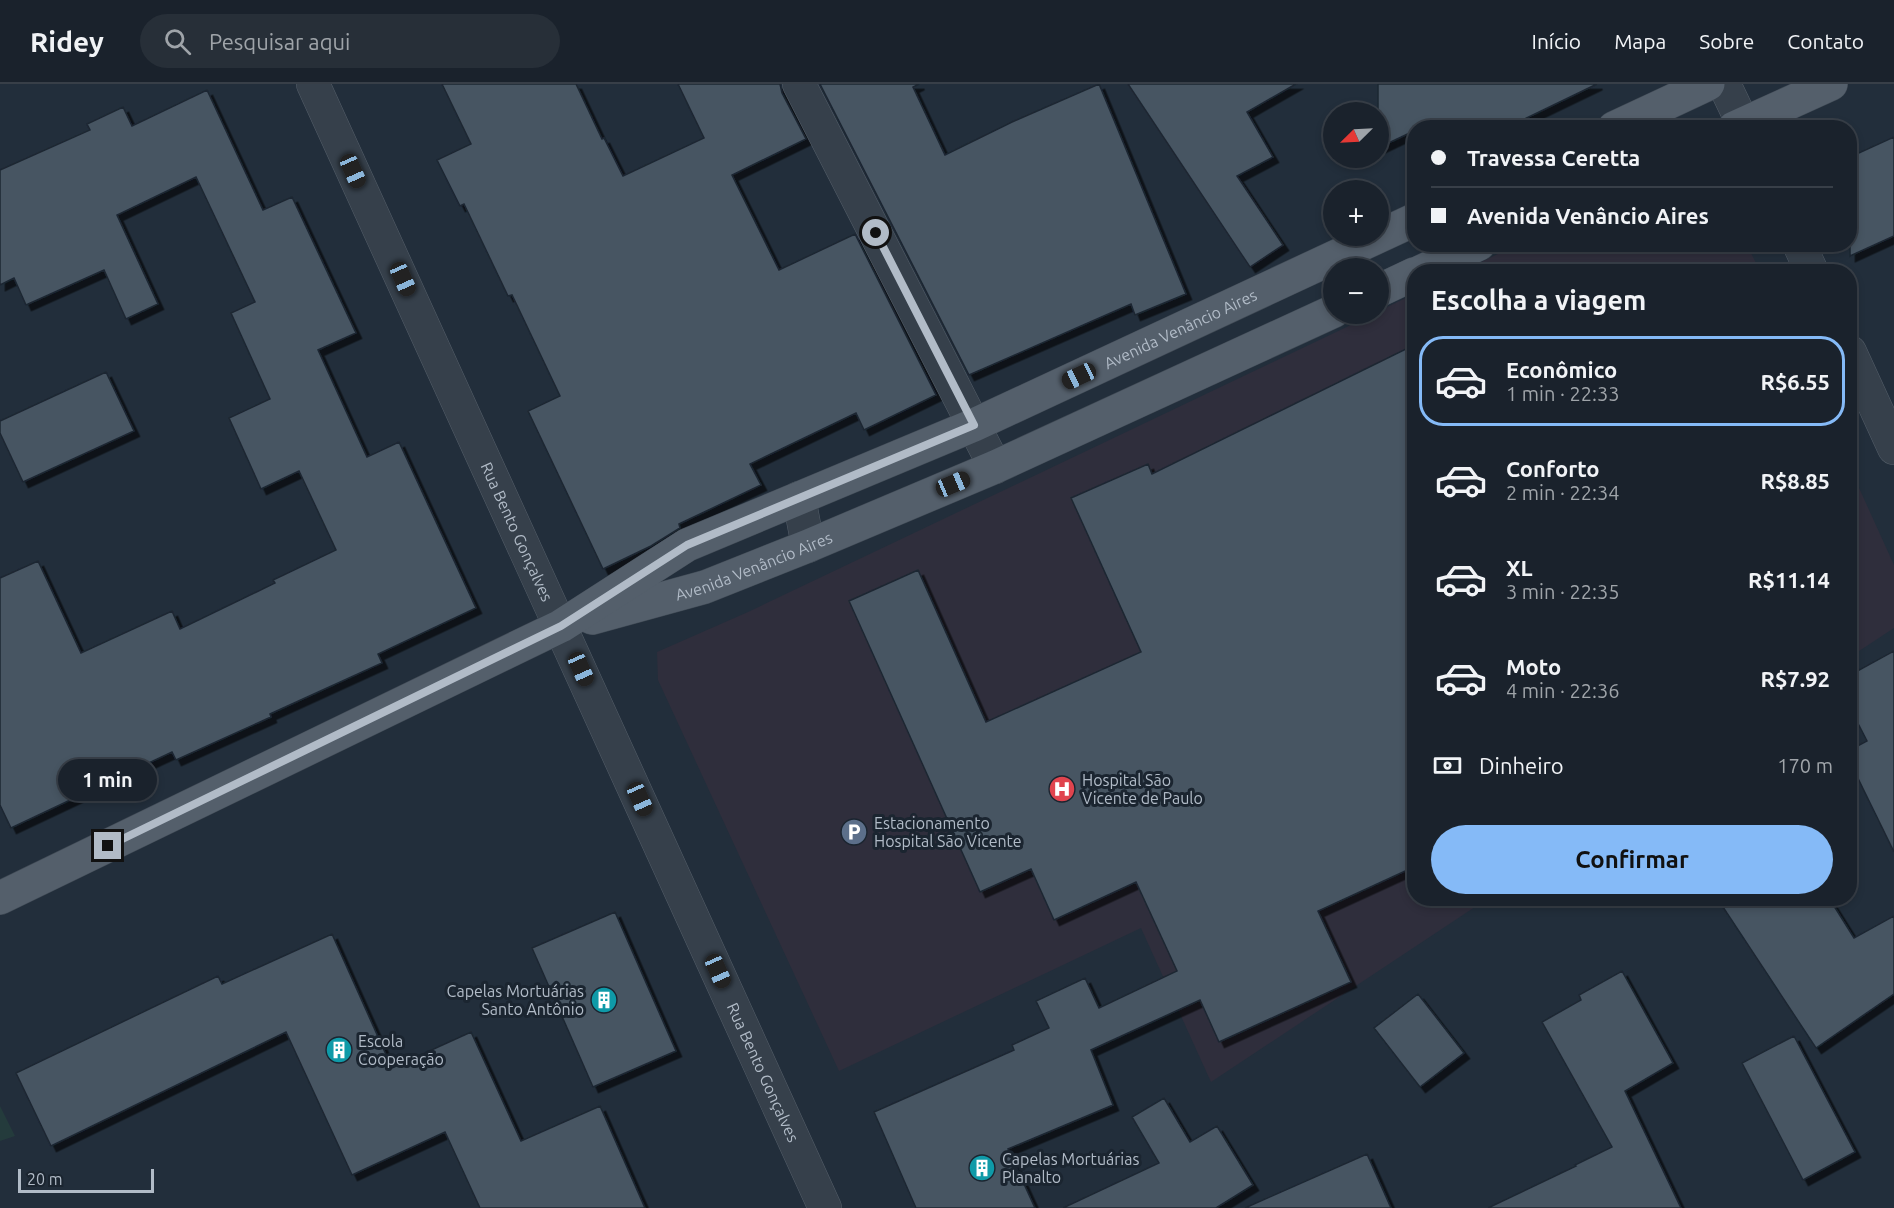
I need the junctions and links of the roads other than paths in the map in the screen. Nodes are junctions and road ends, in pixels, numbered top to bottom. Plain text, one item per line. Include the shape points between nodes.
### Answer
1 (313, 84) edge
2 (800, 84) edge
3 (1708, 84) edge
4 (1724, 84) edge
5 (1831, 84) edge
6 (1631, 120) edge
7 (1738, 120) edge
8 (1753, 120) edge
9 (1407, 223) edge
10 (1462, 252) edge
11 (1437, 264) edge
12 (1407, 277) edge
13 (1389, 286) edge
14 (1323, 316) edge
15 (1857, 367) edge
16 (974, 425) junction
17 (1894, 448) edge
18 (995, 467) junction
19 (800, 498) junction
20 (808, 546) junction
21 (561, 626) junction
22 (0, 898) edge
23 (825, 1208) edge

1 - 21 street, Rua Bento Gonçalves
2 - 16 street
3 - 6 main road
4 - 7 street
5 - 8 main road
9 - 16 main road, Avenida Venâncio Aires
10 - 11 main road
12 - 13 main road
14 - 18 main road, Avenida Venâncio Aires
15 - 17 street
16 - 18 street
16 - 19 main road, Avenida Venâncio Aires
18 - 20 main road, Avenida Venâncio Aires
19 - 20 street
19 - 21 main road, Avenida Venâncio Aires via 687,545
20 - 21 main road, Avenida Venâncio Aires via 705,587
21 - 22 main road, Avenida Venâncio Aires
21 - 23 street, Rua Bento Gonçalves

